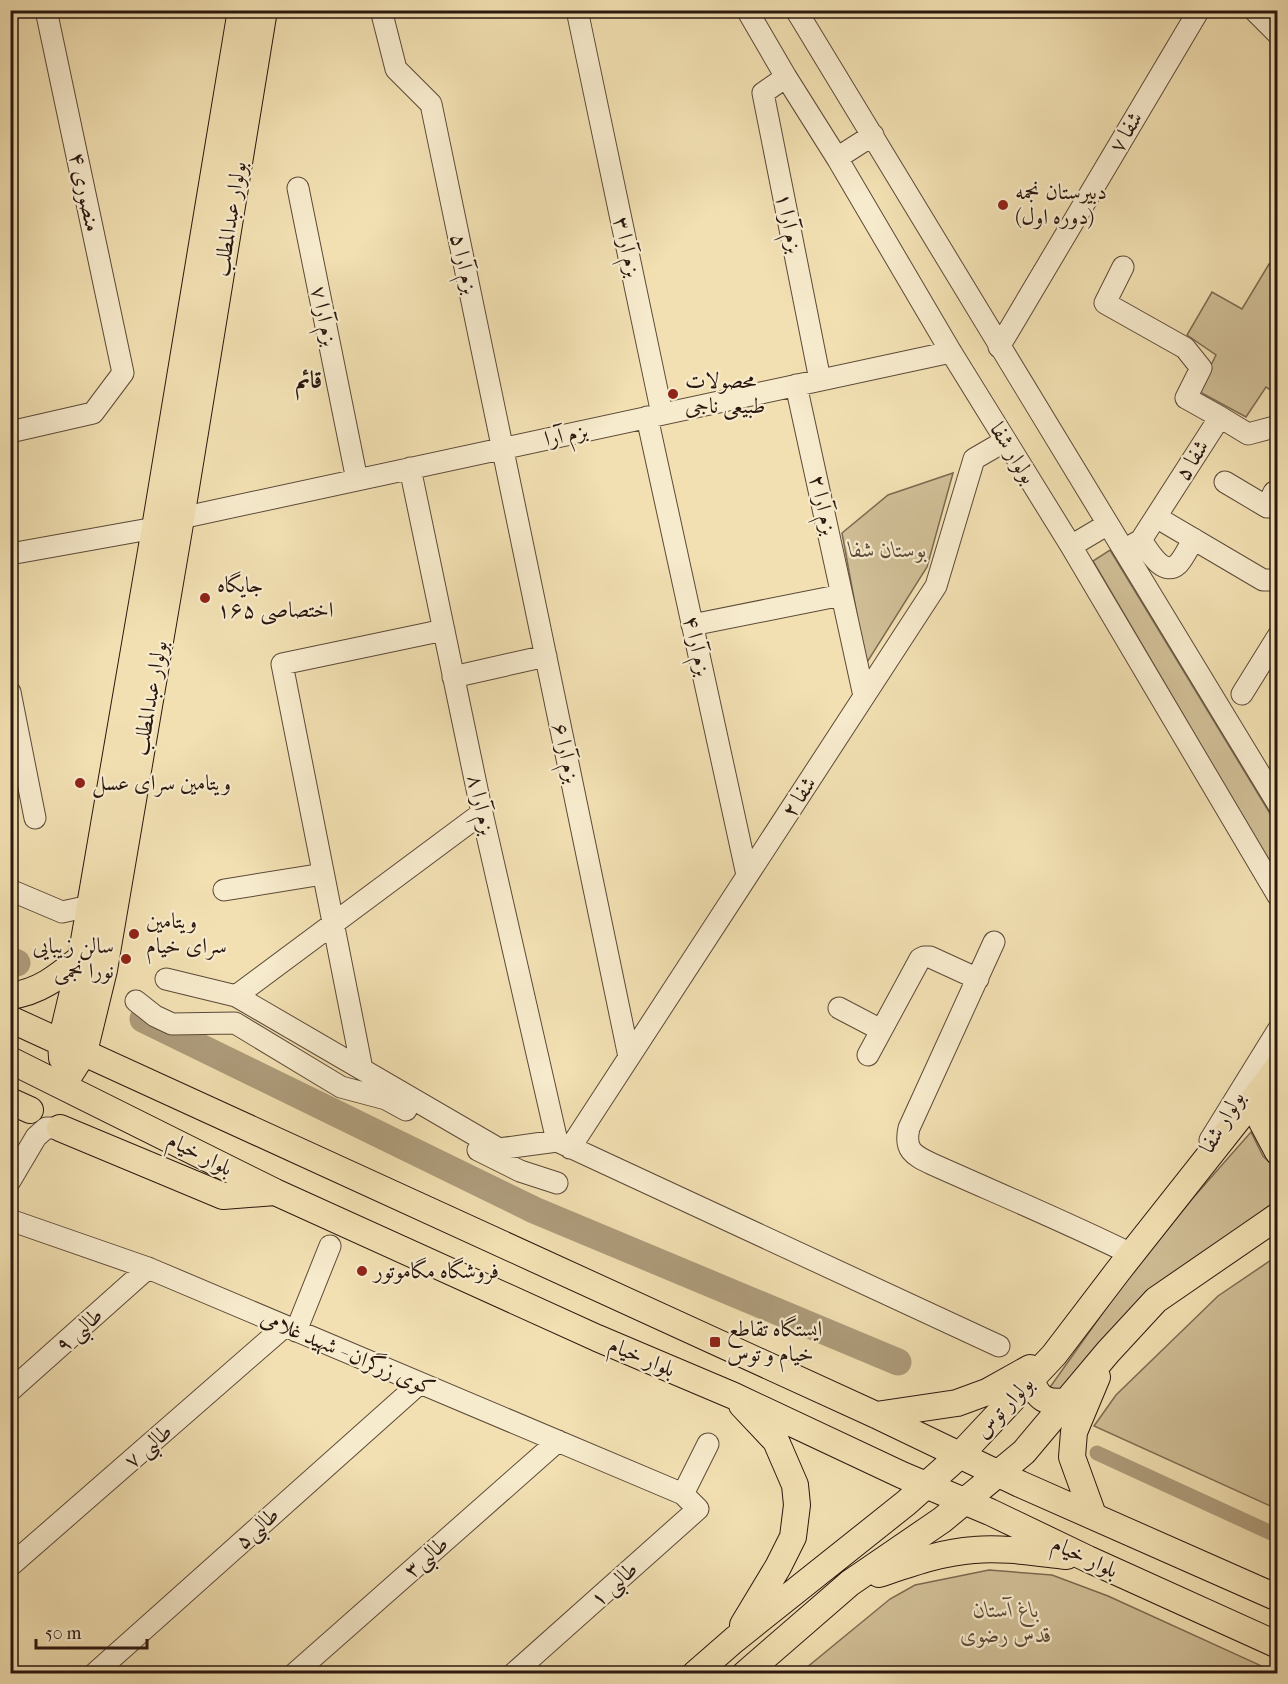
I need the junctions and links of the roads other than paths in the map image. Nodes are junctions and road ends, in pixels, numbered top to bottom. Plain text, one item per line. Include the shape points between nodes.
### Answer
1 (46, 10) edge
2 (241, 10) edge
3 (264, 10) edge
4 (381, 10) edge
5 (578, 10) edge
6 (747, 10) edge
7 (796, 10) edge
8 (1198, 10) edge
9 (1254, 10) edge
10 (1278, 34) edge
11 (786, 77) junction
12 (873, 135) junction
13 (837, 158) junction
14 (298, 188) dead end
15 (1123, 267) dead end
16 (999, 346) junction
17 (951, 352) junction
18 (820, 380) junction
19 (796, 385) junction
20 (655, 416) junction
21 (1220, 417) junction
22 (1278, 426) edge
23 (10, 432) edge
24 (1005, 441) junction
25 (502, 448) junction
26 (410, 468) junction
27 (357, 480) junction
28 (1225, 482) dead end
29 (1278, 495) edge
30 (181, 518) junction
31 (1156, 518) junction
32 (1108, 524) junction
33 (155, 528) junction
34 (1194, 538) junction
35 (1133, 545) junction
36 (1071, 546) junction
37 (10, 554) edge
38 (1278, 580) edge
39 (842, 595) junction
40 (692, 625) junction
41 (444, 630) junction
42 (1278, 636) edge
43 (546, 656) junction
44 (453, 677) junction
45 (10, 692) edge
46 (1242, 694) dead end
47 (864, 696) junction
48 (16, 745) edge
49 (1278, 804) edge
50 (482, 813) junction
51 (35, 818) dead end
52 (323, 874) junction
53 (747, 875) junction
54 (10, 890) edge
55 (224, 890) dead end
56 (1278, 896) edge
57 (90, 906) junction
58 (333, 924) junction
59 (994, 942) dead end
60 (81, 957) junction
61 (166, 979) dead end
62 (978, 979) junction
63 (10, 996) edge
64 (236, 996) junction
65 (136, 1001) dead end
66 (839, 1008) dead end
67 (10, 1019) edge
68 (882, 1030) junction
69 (1278, 1030) edge
70 (72, 1047) junction
71 (868, 1055) dead end
72 (629, 1058) junction
73 (10, 1060) edge
74 (1278, 1067) edge
75 (362, 1069) junction
76 (63, 1085) junction
77 (1261, 1090) junction
78 (20, 1106) edge
79 (60, 1128) joint
80 (564, 1145) junction
81 (1278, 1152) edge
82 (10, 1166) edge
83 (10, 1181) edge
84 (557, 1184) dead end
85 (1187, 1184) junction
86 (275, 1192) junction
87 (1278, 1215) edge
88 (10, 1220) edge
89 (330, 1246) dead end
90 (1131, 1254) junction
91 (148, 1268) junction
92 (291, 1328) junction
93 (999, 1346) dead end
94 (1108, 1352) junction
95 (1054, 1355) junction
96 (1031, 1378) junction
97 (420, 1383) junction
98 (10, 1391) edge
99 (734, 1396) junction
100 (1068, 1401) junction
101 (876, 1415) junction
102 (558, 1441) junction
103 (708, 1444) dead end
104 (960, 1455) junction
105 (1000, 1474) junction
106 (927, 1485) junction
107 (683, 1494) junction
108 (964, 1502) junction
109 (1093, 1515) junction
110 (1088, 1559) junction
111 (10, 1566) edge
112 (850, 1583) junction
113 (1278, 1598) edge
114 (734, 1640) junction
115 (1278, 1645) edge
116 (94, 1674) edge
117 (294, 1674) edge
118 (513, 1674) edge
119 (695, 1674) edge
120 (745, 1674) edge

1 - 23 street, منصوری ۴ via 123,373 93,413
2 - 33 main road, بولوار عبدالمطلب
3 - 30 main road, بولوار عبدالمطلب
4 - 25 street, بزم آرا ۵ via 396,69 431,104
5 - 20 street, بزم آرا ۳
6 - 11 street, بولوار شفا
7 - 12 street, بولوار شفا
8 - 16 street, شفا ۷
9 - 10 street
11 - 13 street, بولوار شفا
11 - 18 street, بزم آرا ۱ via 763,93
12 - 13 street
12 - 16 street, بولوار شفا
13 - 17 street, بولوار شفا
14 - 27 street, بزم آرا ۷
15 - 21 street via 1105,303 1185,348 1201,368 1186,398
16 - 32 street, بولوار شفا
17 - 18 street, بزم آرا
17 - 24 street, بولوار شفا
18 - 19 street, بزم آرا
19 - 20 street, بزم آرا
19 - 39 street, بزم آرا ۲
20 - 25 street, بزم آرا
20 - 40 street, بزم آرا ۴
21 - 22 street, شفا ۵ via 1248,434
21 - 31 street, شفا ۵
24 - 36 street, بولوار شفا
24 - 47 street, شفا ۲ via 974,459 936,585
25 - 26 street, بزم آرا
25 - 43 street, بزم آرا ۶
26 - 27 street, بزم آرا
26 - 41 street, بزم آرا ۸
27 - 30 street, بزم آرا
28 - 29 street via 1267,507 1274,492
30 - 33 street, بزم آرا
30 - 70 main road, بولوار عبدالمطلب via 104,970
31 - 34 street
31 - 35 street, شفا ۵
32 - 35 street, بولوار شفا
32 - 36 street
33 - 37 street, بزم آرا
33 - 57 main road, بولوار عبدالمطلب
34 - 35 street via 1171,568
34 - 38 street via 1263,580
35 - 49 street, بولوار شفا
36 - 56 street, بولوار شفا
39 - 40 street
39 - 47 street, بزم آرا ۲
40 - 53 street, بزم آرا ۴
41 - 44 street, بزم آرا ۸
41 - 52 street via 282,664
42 - 46 street
43 - 44 street
43 - 72 street, بزم آرا ۶
44 - 50 street, بزم آرا ۸
45 - 48 street
47 - 53 street, شفا ۲
48 - 51 street
50 - 58 street
50 - 80 street, بزم آرا ۸
52 - 55 street
52 - 58 street
53 - 72 street, شفا ۲
54 - 57 street via 62,912
57 - 60 main road, بولوار عبدالمطلب
58 - 64 street
58 - 75 street
59 - 62 street
60 - 63 main road via 54,980 26,994
60 - 70 main road, بولوار عبدالمطلب
61 - 64 street
62 - 68 street via 924,957
62 - 90 street via 909,1128 910,1150 917,1157
64 - 75 street
65 - 84 street via 172,1024 235,1023 341,1086 386,1099 496,1160
66 - 68 street
67 - 70 main road, بلوار خیام
68 - 71 street
69 - 85 street, بولوار شفا
70 - 76 main road, بولوار عبدالمطلب
70 - 101 main road, بلوار خیام
72 - 80 street, شفا ۲
73 - 76 main road, بلوار خیام
74 - 77 main road, بولوار توس
75 - 80 street via 499,1149
76 - 86 main road, بلوار خیام
77 - 81 main road via 1262,1122
77 - 85 main road, بولوار توس
78 - 82 street via 33,1120
79 - 83 street via 46,1128 36,1137
79 - 86 main road via 223,1196
80 - 93 street
85 - 90 main road, بولوار توس
86 - 99 main road, بلوار خیام
87 - 94 main road, بولوار توس via 1156,1300
88 - 91 street, کوی زرگران - شهید غلامی
89 - 92 street
90 - 95 main road, بولوار توس
91 - 92 street, کوی زرگران - شهید غلامی
91 - 98 street, طالبی ۹
92 - 97 street, کوی زرگران - شهید غلامی
92 - 111 street, طالبی ۷
94 - 100 main road, بولوار توس
94 - 109 main road via 1074,1432 1072,1457
95 - 96 main road, بولوار توس
95 - 101 main road via 987,1392 957,1403
96 - 100 main road via 1043,1399 1055,1403
96 - 104 main road, بولوار توس
97 - 102 street, کوی زرگران - شهید غلامی
97 - 116 street, طالبی۵
99 - 106 main road, بلوار خیام
99 - 114 main road via 776,1441 795,1485 797,1504 793,1537
100 - 105 main road, بولوار توس
101 - 104 main road, بلوار خیام
102 - 107 street, کوی زرگران - شهید غلامی
102 - 117 street, طالبی۳
103 - 107 street
104 - 105 main road, بلوار خیام
104 - 106 main road, بولوار توس
105 - 108 main road, بولوار توس
105 - 109 main road, بلوار خیام
106 - 108 main road, بلوار خیام
106 - 114 main road, بولوار توس
107 - 118 street, طالبی ۱ via 698,1509
108 - 110 main road, بلوار خیام
108 - 112 main road, بولوار توس
109 - 113 main road, بلوار خیام
110 - 112 main road via 1026,1551 974,1550 911,1563
110 - 115 main road, بلوار خیام
112 - 120 main road, بولوار توس
114 - 119 main road, بولوار توس

